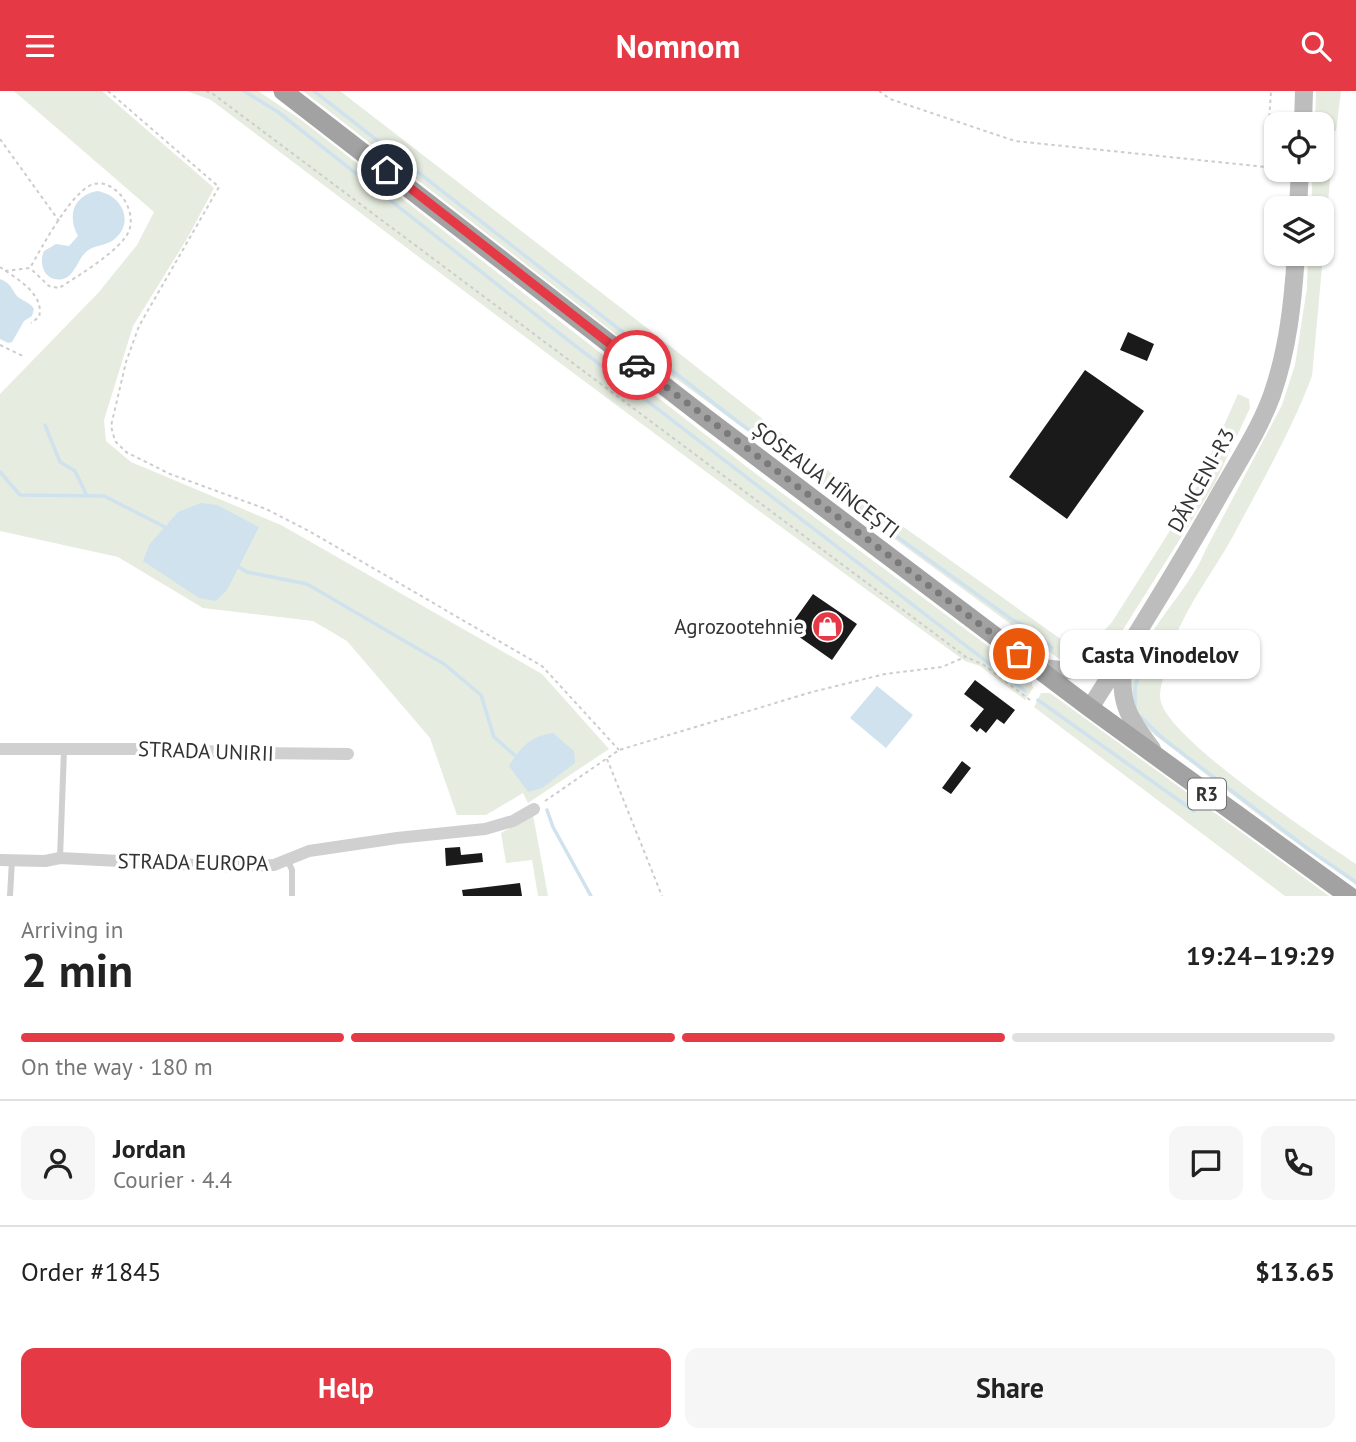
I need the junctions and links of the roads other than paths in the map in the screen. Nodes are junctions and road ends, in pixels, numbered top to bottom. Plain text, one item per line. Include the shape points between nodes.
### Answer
1 (283, 91) edge
2 (1304, 91) edge
3 (1303, 112) edge
4 (1295, 266) edge
5 (1126, 652) junction
6 (1035, 666) junction
7 (1090, 708) junction
8 (0, 748) edge
9 (64, 750) junction
10 (348, 754) dead end
11 (1158, 757) junction
12 (534, 809) road end
13 (60, 858) junction
14 (6, 860) edge
15 (288, 861) junction
16 (10, 896) edge
17 (292, 896) edge
18 (1349, 896) edge

1 - 6 highway, ȘOSEAUA HÎNCEȘTI / R3
2 - 3 main road
4 - 5 main road, DĂNCENI-R3 via 1293,300 1271,396 1240,459
5 - 6 main road via 1087,670
5 - 7 main road, DĂNCENI-R3
5 - 11 main road via 1124,704
6 - 7 highway, ȘOSEAUA HÎNCEȘTI / R3
7 - 11 highway, ȘOSEAUA HÎNCEȘTI / R3
8 - 9 street, STRADA UNIRII
9 - 10 street, STRADA UNIRII
9 - 13 lane
11 - 18 highway, ȘOSEAUA HÎNCEȘTI / R3
12 - 15 street, STRADA EUROPA via 485,829 309,851
13 - 14 street, STRADA EUROPA
13 - 15 street, STRADA EUROPA via 238,867
14 - 16 lane, STRADA EUROPA
15 - 17 lane

